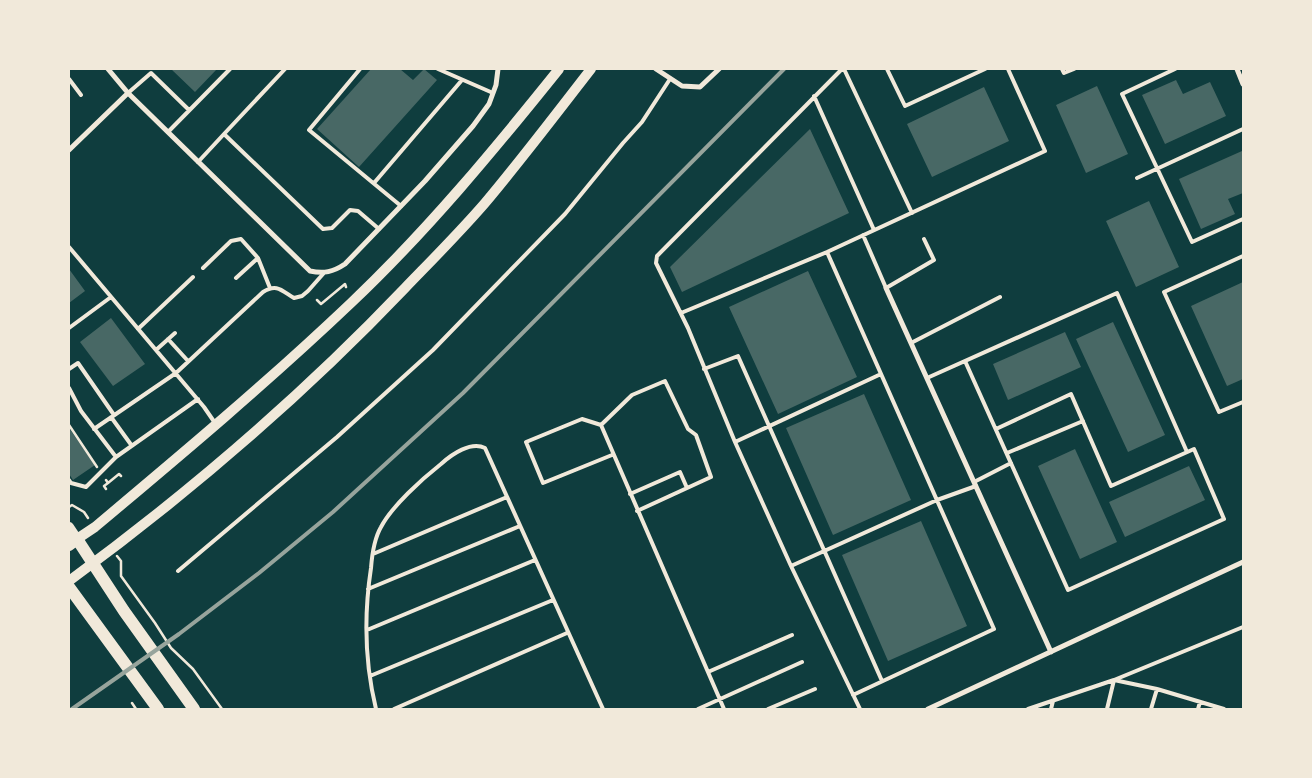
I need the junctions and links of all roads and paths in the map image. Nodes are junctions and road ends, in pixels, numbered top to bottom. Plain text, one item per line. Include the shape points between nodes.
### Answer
1 (108, 69) edge
2 (230, 69) edge
3 (285, 69) edge
4 (360, 69) edge
5 (438, 69) edge
6 (498, 69) edge
7 (559, 69) edge
8 (591, 69) edge
9 (656, 69) edge
10 (719, 69) edge
11 (843, 69) edge
12 (887, 69) edge
13 (985, 69) edge
14 (1008, 69) edge
15 (1062, 69) edge
16 (1074, 69) edge
17 (1175, 69) edge
18 (1237, 69) edge
19 (69, 78) edge
20 (670, 78) junction
21 (462, 80) junction
22 (1243, 84) edge
23 (128, 92) junction
24 (493, 94) junction
25 (81, 95) dead end
26 (814, 96) junction
27 (189, 110) junction
28 (1243, 129) edge
29 (168, 132) junction
30 (224, 134) junction
31 (69, 150) edge
32 (198, 162) junction
33 (1157, 168) junction
34 (1137, 178) dead end
35 (374, 183) junction
36 (401, 206) junction
37 (912, 212) junction
38 (1243, 220) edge
39 (379, 229) junction
40 (874, 230) junction
41 (863, 235) junction
42 (924, 239) dead end
43 (69, 247) edge
44 (827, 252) junction
45 (1243, 256) edge
46 (258, 258) junction
47 (203, 268) dead end
48 (323, 274) junction
49 (193, 277) dead end
50 (236, 278) dead end
51 (346, 287) dead end
52 (270, 288) junction
53 (886, 288) junction
54 (112, 297) junction
55 (1000, 297) dead end
56 (316, 300) dead end
57 (681, 313) junction
58 (69, 328) edge
59 (138, 329) junction
60 (175, 333) dead end
61 (168, 339) junction
62 (911, 343) junction
63 (156, 350) junction
64 (965, 361) junction
65 (188, 362) junction
66 (69, 369) edge
67 (704, 369) junction
68 (176, 373) junction
69 (881, 374) junction
70 (927, 378) junction
71 (69, 388) edge
72 (198, 399) junction
73 (1243, 402) edge
74 (113, 416) junction
75 (1082, 421) junction
76 (69, 425) edge
77 (216, 425) junction
78 (601, 425) junction
79 (769, 427) junction
80 (996, 428) junction
81 (94, 429) junction
82 (735, 442) junction
83 (132, 446) junction
84 (1187, 452) junction
85 (1006, 453) junction
86 (612, 455) junction
87 (116, 457) junction
88 (1011, 463) junction
89 (97, 467) dead end
90 (121, 476) dead end
91 (69, 480) edge
92 (975, 484) junction
93 (687, 488) junction
94 (106, 489) dead end
95 (630, 494) junction
96 (507, 497) junction
97 (936, 500) junction
98 (69, 507) edge
99 (637, 511) junction
100 (95, 526) junction
101 (520, 526) junction
102 (69, 527) edge
103 (73, 542) edge
104 (112, 550) junction
105 (824, 551) junction
106 (373, 554) junction
107 (535, 560) junction
108 (1243, 562) edge
109 (92, 564) junction
110 (791, 566) junction
111 (178, 571) dead end
112 (69, 581) edge
113 (69, 587) edge
114 (368, 589) junction
115 (553, 600) junction
116 (1243, 627) edge
117 (367, 630) junction
118 (567, 633) junction
119 (792, 636) dead end
120 (1051, 652) junction
121 (802, 662) dead end
122 (708, 672) junction
123 (370, 676) junction
124 (1114, 680) junction
125 (882, 681) junction
126 (815, 689) dead end
127 (1157, 689) junction
128 (853, 695) junction
129 (720, 699) junction
130 (1053, 702) junction
131 (1200, 702) junction
132 (132, 703) dead end
133 (136, 709) edge
134 (158, 709) edge
135 (194, 709) edge
136 (222, 709) edge
137 (376, 709) edge
138 (394, 709) edge
139 (603, 709) edge
140 (698, 709) edge
141 (724, 709) edge
142 (768, 709) edge
143 (860, 709) edge
144 (928, 709) edge
145 (1028, 709) edge
146 (1051, 709) edge
147 (1107, 709) edge
148 (1151, 709) edge
149 (1198, 709) edge
150 (1224, 709) edge

1 - 23 street
2 - 27 lane
3 - 30 lane
4 - 35 lane via 309,130
5 - 21 lane
6 - 24 street
7 - 77 main road via 472,175 352,303
8 - 104 main road via 485,203 372,323 263,426
9 - 20 street
10 - 20 street via 700,87 682,86
11 - 26 lane
11 - 37 lane
12 - 13 lane via 905,106
14 - 37 lane via 1045,151
15 - 16 lane via 1064,73
17 - 33 lane via 1122,94
18 - 22 street
19 - 25 lane
20 - 111 lane via 642,122 565,214 433,350
21 - 24 lane
21 - 35 lane
23 - 27 lane via 150,73
23 - 29 street
23 - 31 street
24 - 36 street via 473,126
26 - 40 lane
26 - 57 lane via 657,256 656,264
27 - 29 lane
28 - 33 lane
29 - 32 street
30 - 32 lane
30 - 39 lane via 323,229 332,228 350,210 358,211
32 - 48 street via 310,271
33 - 34 lane
33 - 38 lane via 1192,242
35 - 36 lane
36 - 39 street
37 - 40 lane
39 - 48 street via 345,264
40 - 41 lane
41 - 44 lane
41 - 53 lane
42 - 53 lane via 934,260
43 - 54 lane
44 - 57 lane
44 - 69 lane
45 - 73 lane via 1164,292 1219,412
46 - 47 lane via 241,240 231,241
46 - 50 lane
46 - 52 lane
48 - 52 lane via 302,296 294,298 276,287
49 - 59 lane
51 - 56 path via 344,284 321,304
52 - 65 lane
53 - 62 street
54 - 58 lane
54 - 59 lane
55 - 62 lane
57 - 67 lane
59 - 63 lane
60 - 61 lane
61 - 63 lane
61 - 65 lane
62 - 70 street
63 - 68 lane
64 - 70 lane
64 - 80 lane
64 - 84 lane via 1117,293
65 - 68 lane
66 - 74 lane via 78,363
67 - 79 lane via 738,356
67 - 82 lane
68 - 72 lane
68 - 74 lane
69 - 79 lane
69 - 97 lane
70 - 92 street
71 - 81 lane
72 - 77 lane
72 - 83 lane
74 - 81 lane
74 - 83 lane
75 - 80 lane via 1071,394
75 - 84 lane via 1111,486
75 - 85 lane
76 - 89 path
77 - 100 main road
78 - 86 lane
78 - 86 lane via 582,419 526,442 543,483
78 - 93 lane via 632,395 665,381 688,429 696,435 711,477
79 - 82 lane
79 - 105 lane
80 - 85 lane
81 - 87 lane
82 - 110 lane
83 - 87 lane
84 - 88 lane via 1194,449 1224,519 1068,590
85 - 88 lane
86 - 95 lane
87 - 91 lane via 86,487
88 - 92 lane
90 - 94 path via 107,482
92 - 97 lane
92 - 120 street
93 - 95 lane via 680,472
93 - 99 lane
95 - 99 lane
96 - 101 lane
96 - 106 lane
96 - 106 lane via 486,448 470,446 446,459 387,516 379,530
97 - 105 lane
97 - 125 lane via 994,629
98 - 100 path via 72,505 84,512
99 - 122 lane
100 - 103 main road
101 - 107 lane
101 - 114 lane
102 - 103 main road
103 - 109 main road
104 - 109 main road
104 - 136 path via 121,561 121,576 171,648 193,668
105 - 110 lane
105 - 125 lane
106 - 114 lane
107 - 115 lane
107 - 117 lane
108 - 120 street
109 - 112 main road
109 - 135 main road
110 - 128 lane
113 - 134 main road
114 - 117 lane
115 - 118 lane
115 - 123 lane
116 - 124 lane
117 - 123 lane
118 - 138 lane
118 - 139 lane
119 - 122 lane
120 - 144 street
121 - 129 lane
122 - 129 lane
123 - 137 lane
124 - 127 lane
124 - 130 lane
124 - 147 lane
125 - 128 lane
126 - 142 lane
127 - 131 lane
127 - 148 lane
128 - 143 lane
129 - 140 lane
129 - 141 lane
130 - 145 lane
130 - 146 lane
131 - 149 lane
131 - 150 lane
132 - 133 path

